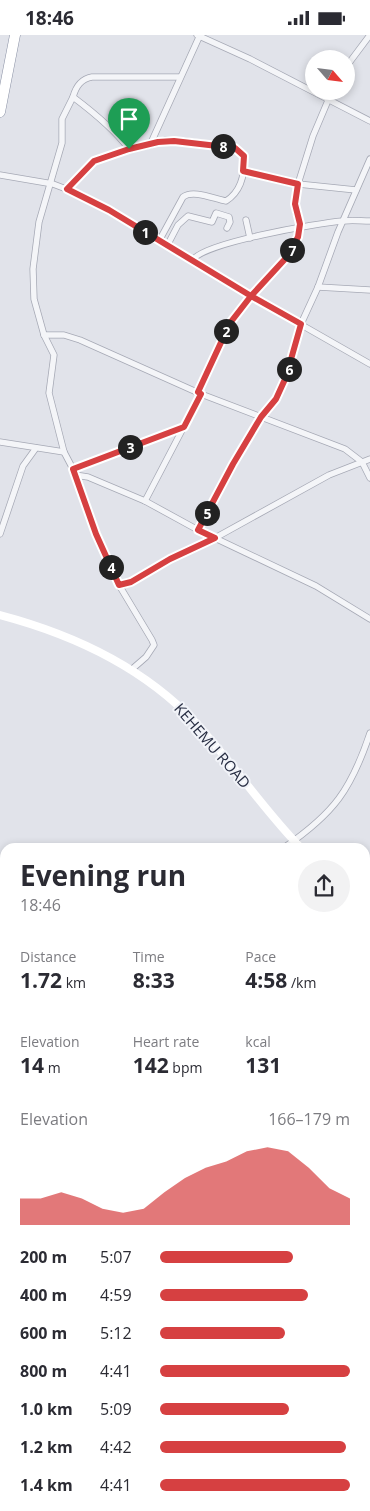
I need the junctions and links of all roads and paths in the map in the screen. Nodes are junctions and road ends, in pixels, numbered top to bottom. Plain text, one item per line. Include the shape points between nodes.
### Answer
1 (14, 35) edge
2 (199, 35) edge
3 (370, 35) edge
4 (355, 55) edge
5 (5, 64) edge
6 (180, 77) junction
7 (305, 87) edge
8 (73, 97) junction
9 (328, 100) edge
10 (330, 100) edge
11 (0, 112) edge
12 (370, 121) edge
13 (150, 145) junction
14 (129, 149) junction
15 (370, 159) edge
16 (243, 171) junction
17 (0, 175) edge
18 (50, 184) junction
19 (298, 184) junction
20 (67, 189) junction
21 (356, 190) junction
22 (246, 220) dead end
23 (342, 221) junction
24 (370, 221) edge
25 (227, 228) dead end
26 (298, 229) junction
27 (250, 238) junction
28 (159, 241) junction
29 (167, 246) junction
30 (192, 261) junction
31 (318, 287) junction
32 (370, 290) edge
33 (251, 296) junction
34 (301, 324) junction
35 (44, 335) junction
36 (370, 364) edge
37 (199, 393) junction
38 (261, 417) junction
39 (184, 427) junction
40 (0, 442) edge
41 (36, 448) junction
42 (64, 453) junction
43 (370, 459) edge
44 (362, 462) junction
45 (74, 472) junction
46 (370, 477) edge
47 (146, 501) junction
48 (198, 530) junction
49 (0, 534) edge
50 (215, 538) junction
51 (119, 585) junction
52 (0, 615) edge
53 (370, 619) edge
54 (131, 671) junction
55 (370, 733) edge
56 (294, 841) junction
57 (291, 843) edge

1 - 5 highway
2 - 6 street
2 - 7 street
3 - 4 street
5 - 11 highway
6 - 8 street via 87,78 79,84
6 - 13 street
8 - 14 street
8 - 18 street via 62,119 62,143
9 - 19 street
10 - 12 street
13 - 14 street
13 - 16 street via 174,141 235,148 244,156
14 - 20 street via 94,161
15 - 21 street
16 - 19 street
16 - 28 street via 238,192 226,201 186,194
17 - 18 street
18 - 20 street
18 - 35 street via 43,202 33,269 34,299
19 - 21 street
19 - 26 street via 295,204 300,224
20 - 28 street
21 - 23 street
22 - 27 street
23 - 24 street
23 - 26 street
23 - 31 street
25 - 29 street via 229,217 216,213 212,222 188,216 178,225
26 - 27 street
26 - 33 street via 298,237 286,258
27 - 30 street via 212,248 197,254
28 - 29 street
29 - 30 street
30 - 33 street
31 - 32 street
31 - 34 street
33 - 34 street
33 - 37 street via 230,323
34 - 36 street
34 - 38 street via 286,377 276,399
35 - 37 street via 56,334 80,340
35 - 42 street via 54,355 49,393
37 - 38 street
37 - 39 street
38 - 44 street via 345,449
38 - 48 street
39 - 45 street
39 - 47 street
40 - 41 street
41 - 42 street
41 - 49 street via 23,466
42 - 45 street
43 - 44 street
44 - 46 street
44 - 50 street via 329,475
45 - 47 street
45 - 51 street
47 - 48 street
48 - 50 street
50 - 51 street via 131,582
50 - 53 street via 293,574
51 - 54 street via 154,645
52 - 54 street, KEHEMU ROAD via 60,634
54 - 56 street, KEHEMU ROAD via 166,695 195,722
55 - 56 street via 358,769 345,792 333,807
56 - 57 street

